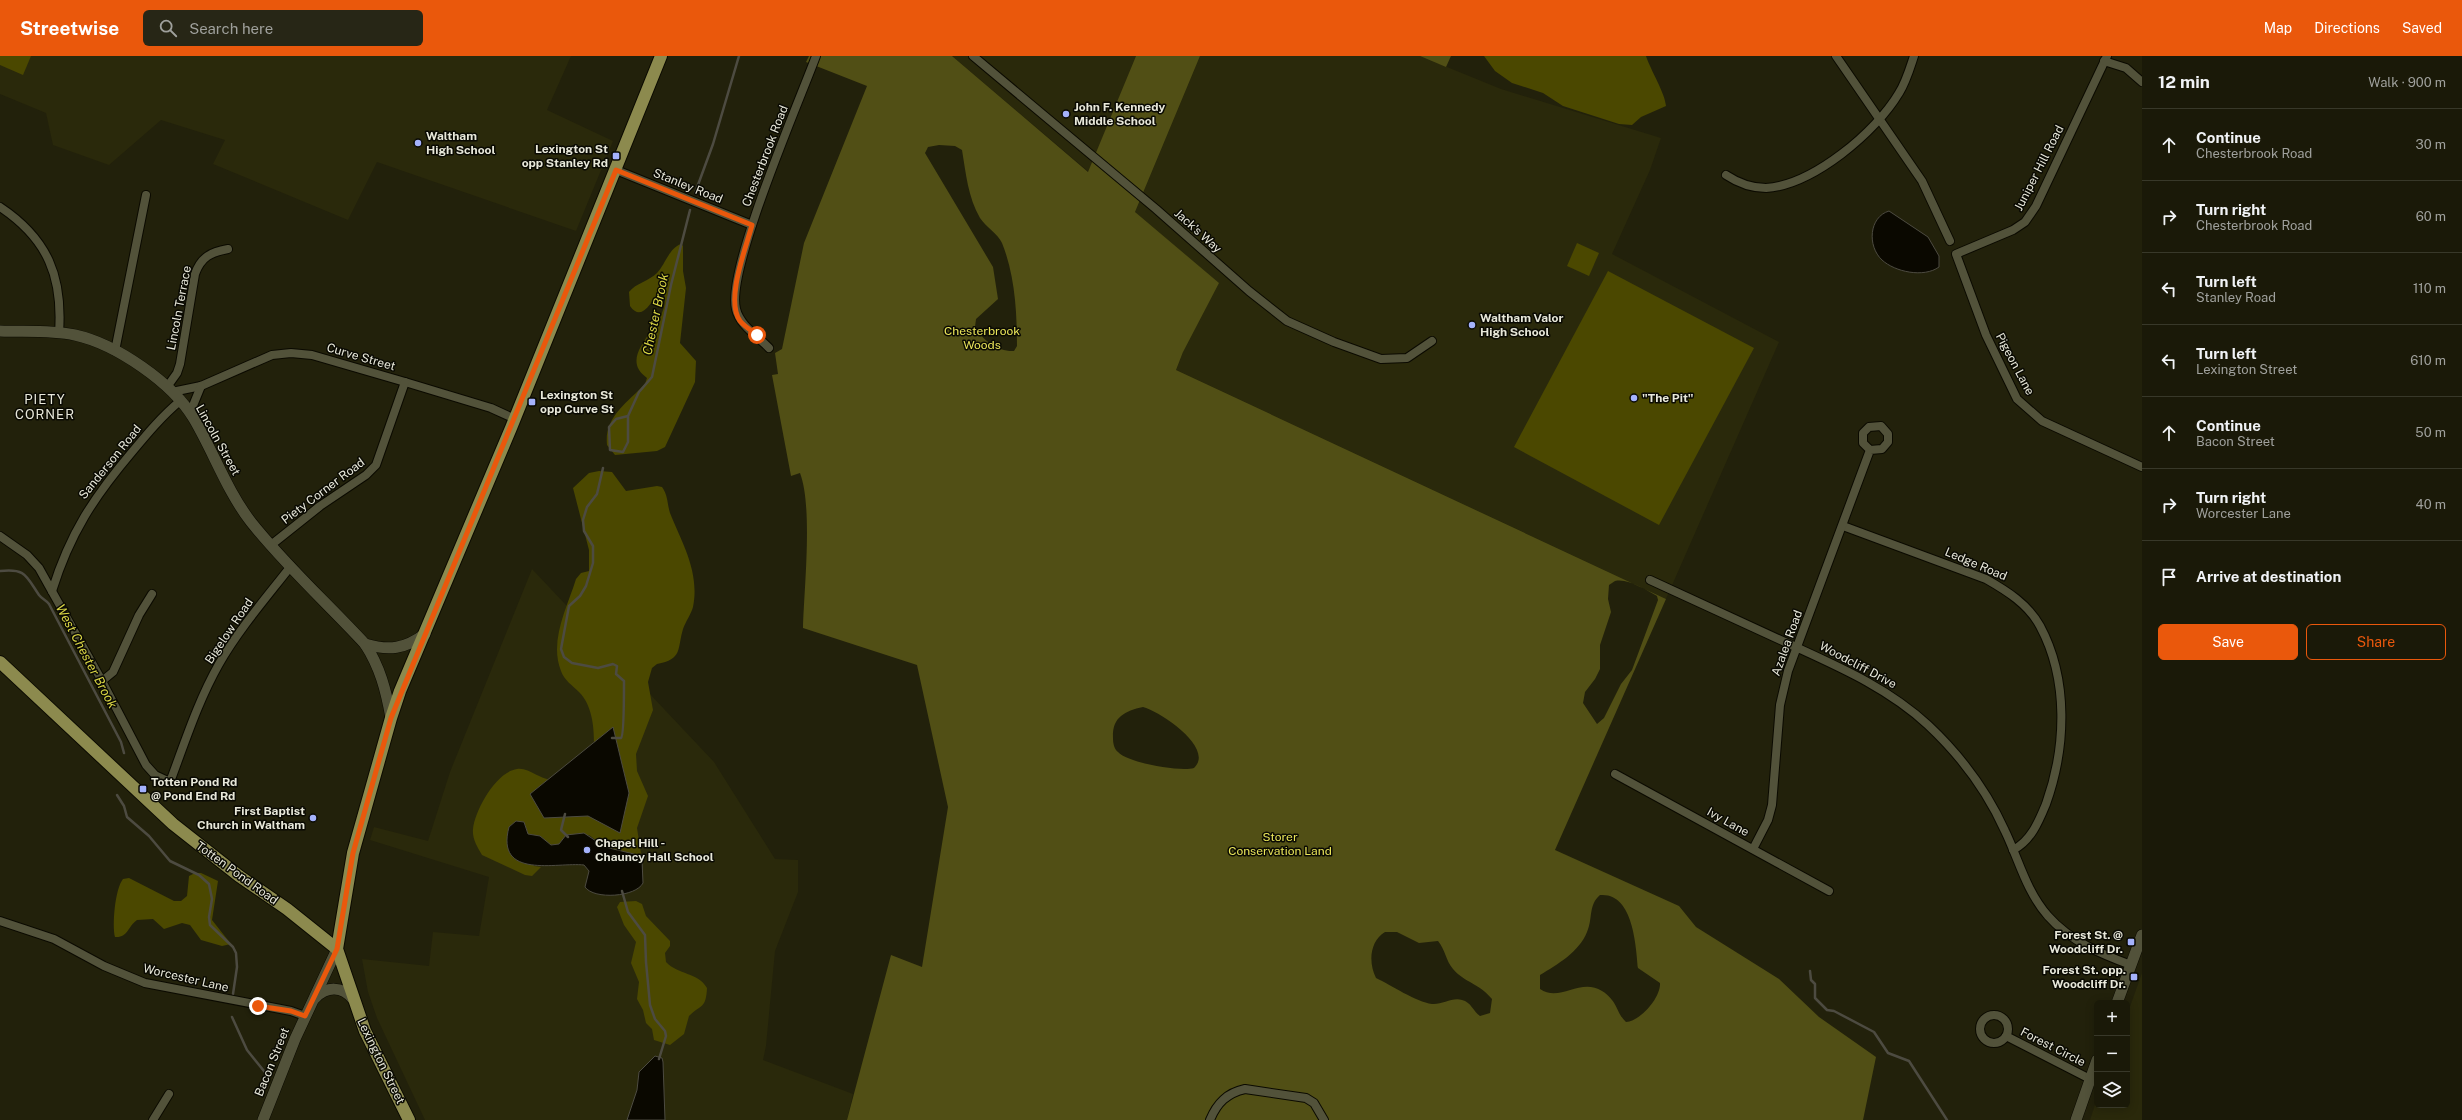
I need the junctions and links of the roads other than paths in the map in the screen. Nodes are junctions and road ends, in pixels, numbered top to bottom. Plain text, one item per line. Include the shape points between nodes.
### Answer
1 (661, 56) edge
2 (816, 56) edge
3 (972, 56) edge
4 (1836, 56) edge
5 (1914, 56) edge
6 (2105, 59) edge
7 (2142, 82) edge
8 (1879, 119) junction
9 (616, 170) junction
10 (1726, 175) dead end
11 (146, 195) dead end
12 (0, 207) edge
13 (752, 225) junction
14 (1950, 241) dead end
15 (228, 249) dead end
16 (1956, 254) joint
17 (0, 331) edge
18 (59, 333) junction
19 (1432, 341) dead end
20 (769, 348) dead end
21 (115, 351) junction
22 (405, 382) junction
23 (201, 386) junction
24 (170, 389) junction
25 (180, 401) junction
26 (190, 413) junction
27 (515, 419) junction
28 (1870, 450) dead end
29 (2142, 467) edge
30 (1843, 526) junction
31 (0, 536) edge
32 (271, 545) junction
33 (291, 566) junction
34 (1650, 580) dead end
35 (52, 590) junction
36 (152, 594) dead end
37 (425, 634) junction
38 (365, 644) junction
39 (1797, 648) junction
40 (0, 662) edge
41 (102, 680) junction
42 (391, 718) junction
43 (1615, 774) dead end
44 (1753, 849) junction
45 (2013, 850) junction
46 (1829, 891) dead end
47 (0, 921) edge
48 (2142, 935) edge
49 (337, 949) junction
50 (2130, 965) junction
51 (314, 998) junction
52 (353, 999) junction
53 (2118, 1000) edge
54 (305, 1016) junction
55 (2006, 1036) dead end
56 (2094, 1068) edge
57 (2090, 1079) junction
58 (169, 1094) dead end
59 (153, 1120) edge
60 (263, 1120) edge
61 (409, 1120) edge
62 (1210, 1120) edge
63 (1324, 1120) edge
64 (2076, 1120) edge

1 - 9 main road, Lexington Street
2 - 13 street, Chesterbrook Road
3 - 19 street, Jack's Way via 1156,209 1231,276 1288,321 1334,342 1381,359 1407,358
4 - 8 street
5 - 8 street via 1899,93
6 - 7 street via 2126,68
6 - 16 street, Juniper Hill Road via 2036,206 2025,222 2013,230
8 - 10 street via 1832,160 1814,173 1796,181 1766,188 1752,187 1738,183
8 - 14 street via 1922,182
9 - 13 street, Stanley Road
9 - 27 main road, Lexington Street
11 - 21 street
12 - 18 street via 29,230 53,267 60,303
13 - 20 street, Chesterbrook Road via 734,303 740,321
15 - 24 street, Lincoln Terrace via 204,257 199,264 195,274 180,364
16 - 29 street, Pigeon Lane via 1986,335 2017,399 2042,420
17 - 18 street, Lincoln Street
18 - 21 street, Lincoln Street via 83,338
21 - 24 street, Lincoln Street
22 - 23 street, Curve Street via 312,355 291,352 258,360
22 - 27 street, Curve Street via 491,408
22 - 32 street, Piety Corner Road via 376,465
23 - 24 street, Curve Street
23 - 26 street
24 - 25 street, Lincoln Street
25 - 26 street, Lincoln Street
25 - 35 street, Sanderson Road via 157,422 101,488 77,527
26 - 32 street, Lincoln Street via 240,505
27 - 37 main road, Lexington Street
28 - 30 street, Azalea Road
30 - 39 street, Azalea Road
30 - 45 street, Ledge Road via 1986,579 2008,591 2025,605 2040,625 2057,675 2062,719 2061,746 2056,771 2039,819 2028,839
31 - 35 street via 27,555
32 - 33 street, Lincoln Street
33 - 38 street, Lincoln Street
33 - 41 street, Bigelow Road via 234,640 219,664 203,696 170,782 155,775 146,765
34 - 39 street, Woodcliff Drive
35 - 41 street
36 - 41 street via 139,615 113,672
37 - 38 street via 402,648 378,648
37 - 42 main road, Lexington Street
38 - 42 street, Lincoln Street via 380,670
39 - 44 street, Azalea Road via 1788,671 1780,705 1772,805 1768,820
39 - 45 street, Woodcliff Drive via 1872,684 1902,703 1929,726 1976,780 1991,804
40 - 49 main road, Totten Pond Road via 179,829
42 - 49 main road, Lexington Street via 352,857
43 - 44 street, Ivy Lane
44 - 46 street, Ivy Lane
45 - 50 street, Woodcliff Drive via 2031,893 2053,921 2084,944
47 - 54 street, Worcester Lane via 54,939 104,966 145,984 291,1011
48 - 50 street
49 - 51 street, Bacon Street
49 - 52 main road, Lexington Street
50 - 53 street
51 - 52 street via 323,991 334,989 345,992
51 - 54 street, Bacon Street
52 - 61 main road, Lexington Street via 368,1039
54 - 60 street, Bacon Street
55 - 57 street, Forest Circle
56 - 57 street
57 - 64 street
58 - 59 street
62 - 63 street via 1224,1098 1235,1091 1245,1089 1306,1098 1314,1103

